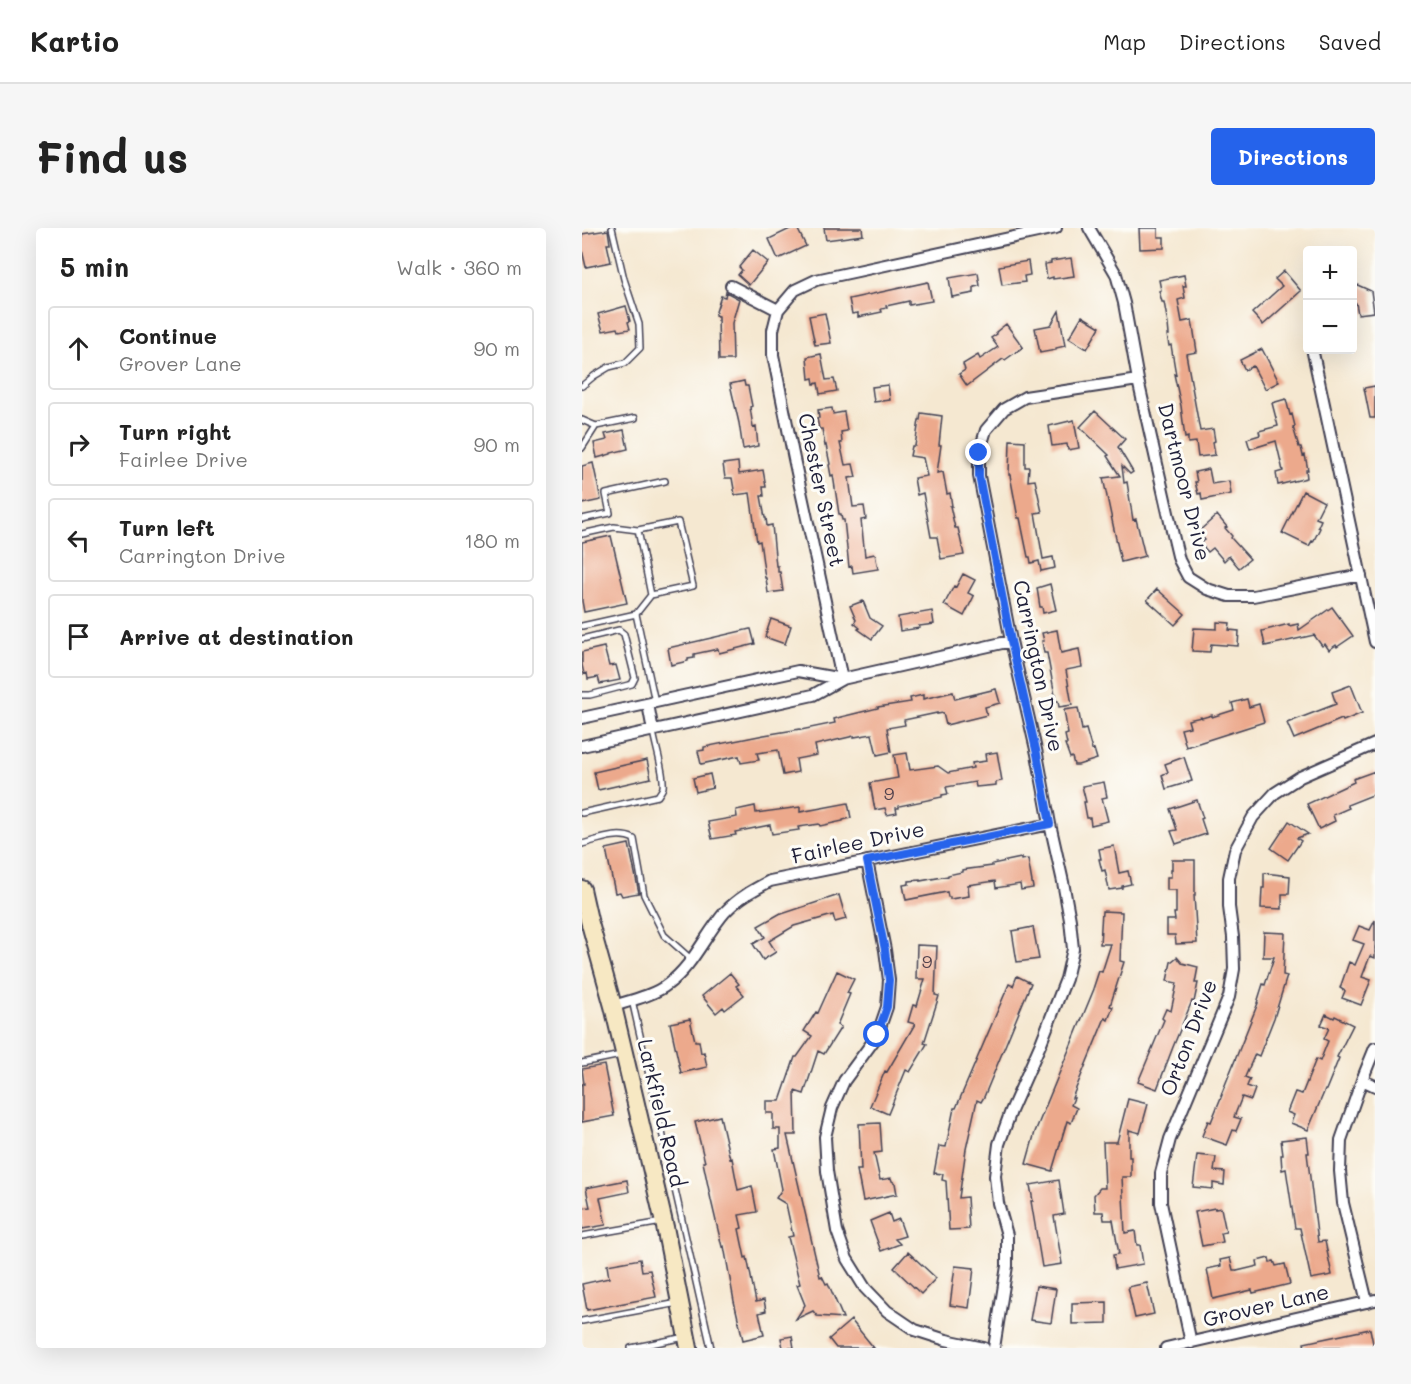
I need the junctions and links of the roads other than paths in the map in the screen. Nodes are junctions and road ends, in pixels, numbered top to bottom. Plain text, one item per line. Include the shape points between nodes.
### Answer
1 (612, 228) edge
2 (1056, 228) edge
3 (1089, 228) edge
4 (731, 286) dead end
5 (778, 310) junction
6 (1313, 354) edge
7 (1138, 380) junction
8 (582, 386) edge
9 (635, 418) dead end
10 (582, 420) edge
11 (596, 426) junction
12 (582, 448) edge
13 (665, 481) dead end
14 (582, 519) edge
15 (638, 530) junction
16 (582, 534) edge
17 (1360, 575) junction
18 (651, 595) junction
19 (636, 614) junction
20 (582, 626) edge
21 (582, 639) edge
22 (1011, 641) junction
23 (1375, 642) edge
24 (842, 679) junction
25 (582, 695) edge
26 (651, 703) junction
27 (582, 718) edge
28 (653, 731) junction
29 (1375, 744) edge
30 (582, 746) edge
31 (582, 813) edge
32 (1050, 824) junction
33 (582, 844) edge
34 (867, 861) junction
35 (582, 889) edge
36 (585, 920) edge
37 (691, 959) junction
38 (632, 1000) junction
39 (613, 1006) junction
40 (1375, 1048) edge
41 (624, 1054) junction
42 (582, 1063) edge
43 (1362, 1080) junction
44 (1375, 1086) edge
45 (664, 1221) junction
46 (582, 1236) edge
47 (1371, 1301) edge
48 (680, 1302) junction
49 (582, 1322) edge
50 (688, 1342) edge
51 (1191, 1343) junction
52 (641, 1347) edge
53 (631, 1348) edge
54 (711, 1348) edge
55 (984, 1348) edge
56 (994, 1348) edge
57 (1166, 1348) edge

1 - 8 lane via 639,324 640,348 625,363 609,367
2 - 5 street via 816,280 795,290
3 - 7 street, Dartmoor Drive via 1116,274
4 - 5 street
5 - 24 street, Chester Street via 773,355
6 - 17 street
7 - 17 street, Dartmoor Drive via 1179,560 1188,578 1229,596 1253,596
7 - 22 street, Carrington Drive via 1025,398 1004,409 986,430 979,453 979,476
9 - 11 lane
10 - 11 lane
11 - 12 lane
13 - 14 lane via 606,494 610,513
15 - 16 lane via 614,527
15 - 18 lane
15 - 18 lane via 678,522 693,586
17 - 23 street
18 - 19 lane
19 - 20 lane
19 - 26 lane
21 - 25 lane via 619,630 624,634 635,678 632,684
22 - 24 street
22 - 32 street, Carrington Drive
24 - 26 street via 798,671
24 - 28 street via 813,695
26 - 27 street
26 - 28 street
28 - 30 street
28 - 31 lane via 662,771 663,788 658,796
29 - 51 street, Orton Drive via 1300,777 1275,793 1253,817 1235,850 1229,878 1234,969 1229,997 1170,1140 1161,1173 1162,1212
32 - 34 street, Fairlee Drive
32 - 56 street, Carrington Drive via 1064,882 1073,949 1066,979 999,1144 995,1176 1007,1236 1007,1266
33 - 37 lane via 613,836 634,839 644,895 664,935
34 - 37 street, Fairlee Drive via 770,881 742,896 724,913
34 - 55 street via 885,950 887,1007 877,1035 844,1081 825,1137 837,1231 847,1259 865,1288 887,1311 915,1330
35 - 36 main road, Larkfield Road
36 - 39 main road, Larkfield Road
37 - 38 street, Fairlee Drive via 668,985
38 - 39 street, Fairlee Drive
38 - 54 lane
39 - 41 main road, Larkfield Road
40 - 43 street
41 - 42 lane
41 - 45 main road, Larkfield Road
43 - 44 street
43 - 47 street via 1341,1140 1340,1172 1343,1203
45 - 46 lane
45 - 48 main road, Larkfield Road
47 - 51 street, Grover Lane
48 - 49 lane
48 - 50 main road, Larkfield Road
50 - 52 lane
51 - 57 street, Grover Lane
52 - 53 lane

